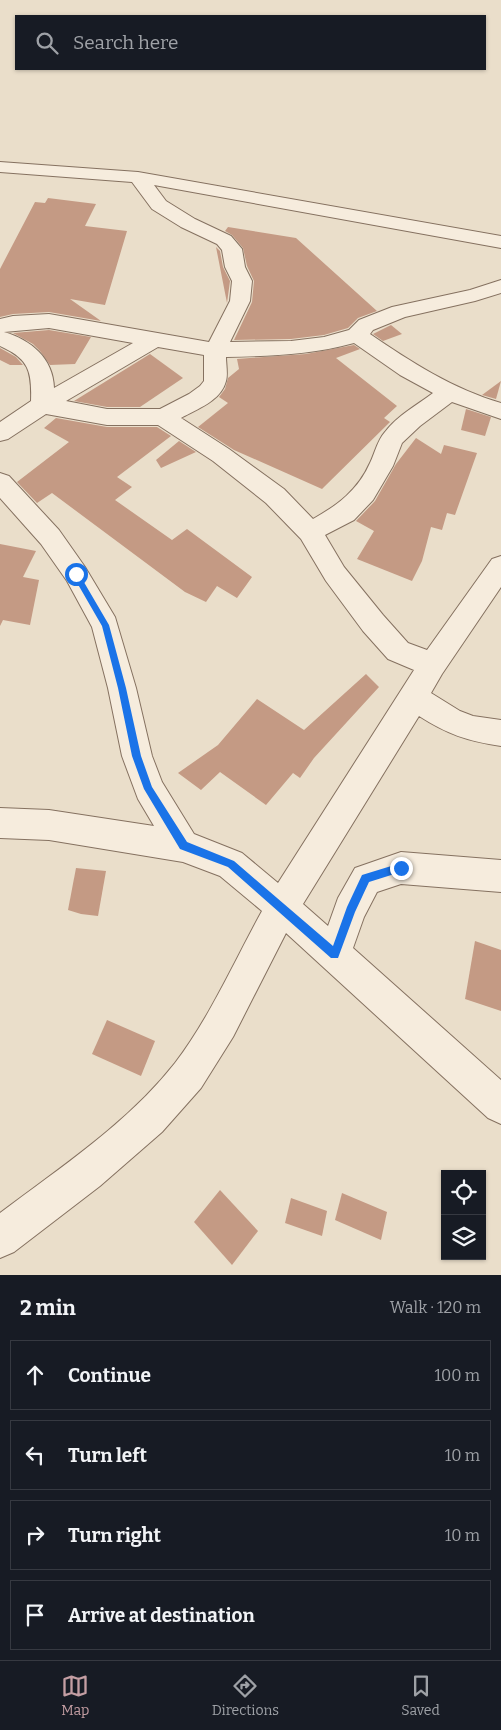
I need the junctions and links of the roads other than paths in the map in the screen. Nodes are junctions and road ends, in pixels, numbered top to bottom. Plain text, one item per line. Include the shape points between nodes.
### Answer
1 (0, 167) edge
2 (138, 177) junction
3 (501, 242) edge
4 (501, 286) edge
5 (0, 326) edge
6 (357, 335) junction
7 (0, 338) edge
8 (154, 340) junction
9 (215, 350) junction
10 (450, 392) junction
11 (42, 405) junction
12 (501, 411) edge
13 (163, 417) junction
14 (0, 433) edge
15 (0, 482) edge
16 (310, 532) junction
17 (501, 566) edge
18 (432, 665) junction
19 (414, 698) junction
20 (501, 734) edge
21 (0, 823) edge
22 (184, 846) junction
23 (501, 876) edge
24 (282, 907) junction
25 (334, 954) junction
26 (501, 1105) edge
27 (0, 1238) edge

1 - 2 street
2 - 3 street
2 - 9 street via 159,205 224,240 232,249 235,267 242,281 240,300
4 - 6 street via 399,312 366,325
5 - 8 street via 49,321
6 - 9 street via 291,348
6 - 10 street via 388,358
7 - 11 street via 15,343 35,361 40,371
8 - 9 street
8 - 11 street
9 - 13 street via 215,381 208,392
10 - 12 street via 480,406
10 - 16 street via 393,438 369,486 345,514
11 - 13 street via 106,417
11 - 14 street
13 - 16 street via 275,496
15 - 22 street via 50,537 105,625 137,756 149,789
16 - 18 street via 335,574 398,651
17 - 18 street
18 - 19 street
19 - 20 street via 450,720 472,729
19 - 24 street
21 - 22 street via 49,825
22 - 24 street via 231,864
23 - 25 street via 401,868 366,879 350,910
24 - 25 street
24 - 27 street via 220,1024 188,1076 149,1119
25 - 26 street

